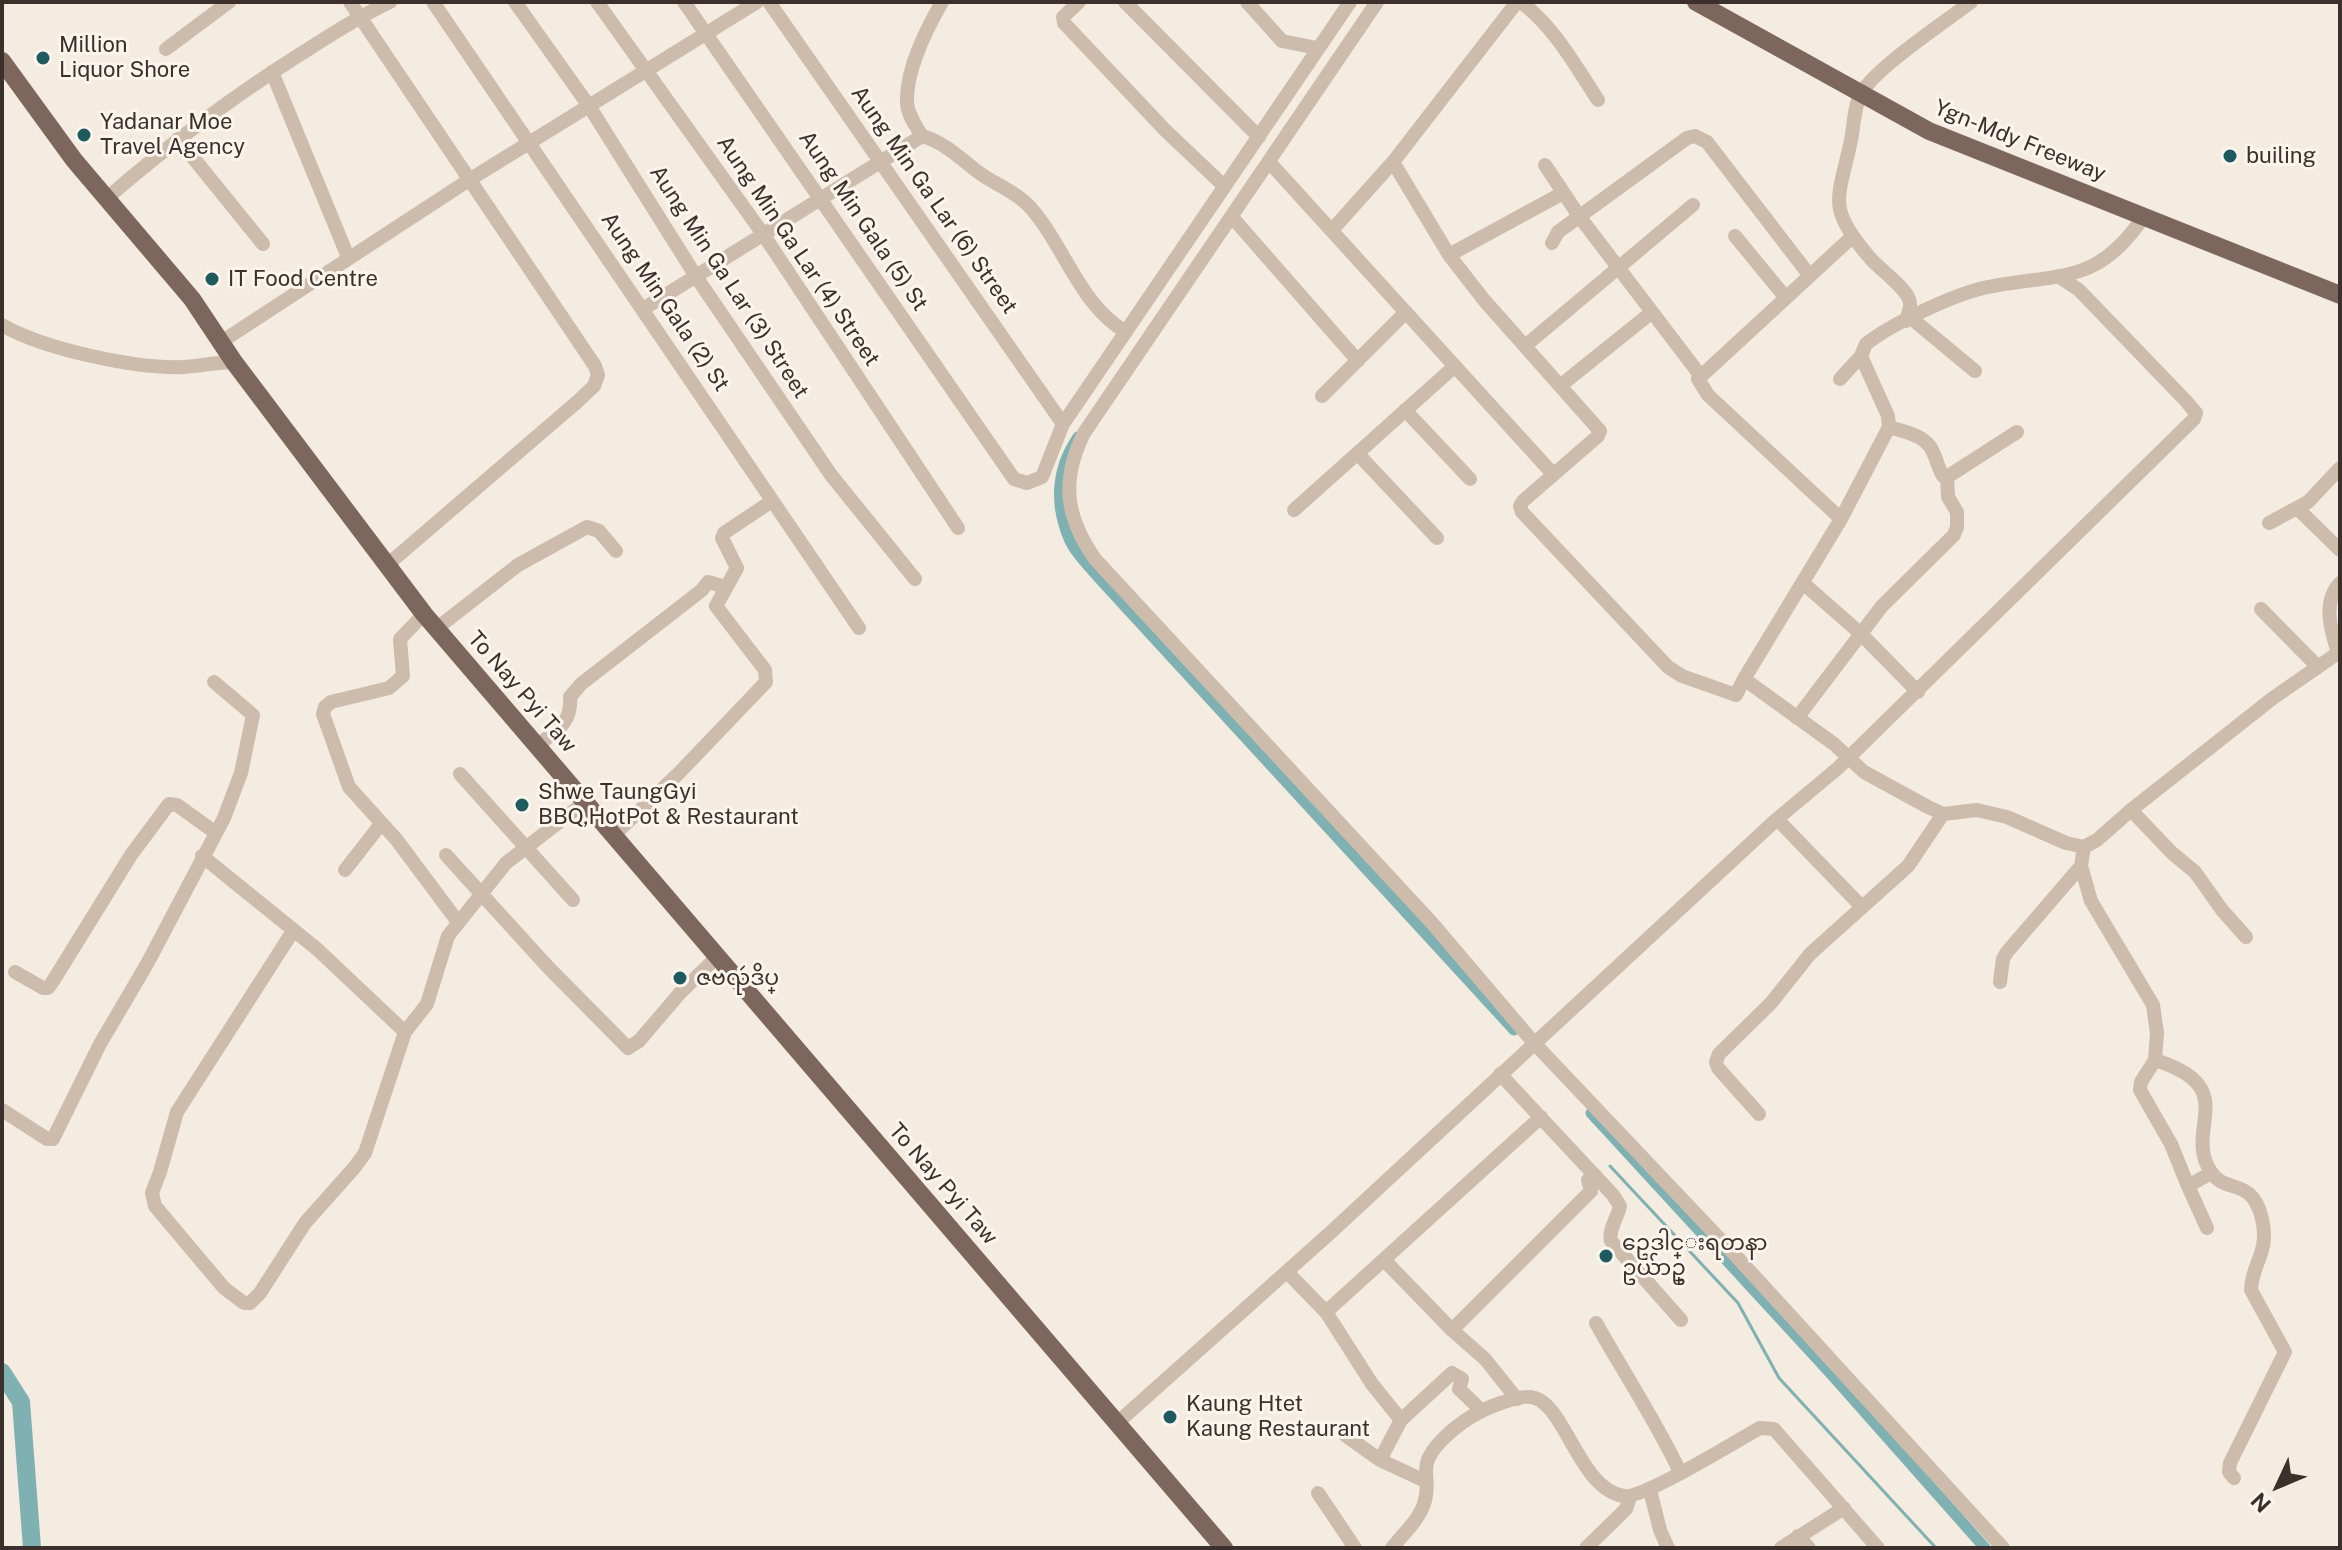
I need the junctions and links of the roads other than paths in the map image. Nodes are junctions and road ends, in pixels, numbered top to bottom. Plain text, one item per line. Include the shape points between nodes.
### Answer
1 (229, 2) edge
2 (350, 2) edge
3 (390, 2) edge
4 (433, 2) edge
5 (515, 2) edge
6 (597, 2) edge
7 (684, 2) edge
8 (757, 2) edge
9 (769, 2) edge
10 (942, 2) edge
11 (1079, 2) edge
12 (1125, 2) edge
13 (1247, 2) edge
14 (1350, 2) edge
15 (1377, 2) edge
16 (1519, 2) edge
17 (1696, 2) edge
18 (1971, 2) edge
19 (359, 16) junction
20 (706, 32) junction
21 (1317, 48) junction
22 (166, 49) dead end
23 (2, 61) edge
24 (645, 71) junction
25 (272, 72) junction
26 (1861, 93) junction
27 (1598, 100) dead end
28 (589, 106) junction
29 (922, 136) junction
30 (1259, 137) junction
31 (178, 139) junction
32 (530, 142) junction
33 (880, 161) junction
34 (1393, 162) junction
35 (1270, 163) junction
36 (1545, 165) dead end
37 (469, 180) junction
38 (1223, 185) junction
39 (1563, 193) junction
40 (106, 199) junction
41 (821, 199) junction
42 (1693, 205) dead end
43 (1579, 216) junction
44 (2144, 216) junction
45 (1232, 217) junction
46 (1332, 230) junction
47 (763, 234) junction
48 (1735, 236) dead end
49 (1853, 236) junction
50 (1552, 243) dead end
51 (263, 244) dead end
52 (1449, 255) junction
53 (348, 257) junction
54 (1617, 267) junction
55 (1810, 276) junction
56 (2058, 276) junction
57 (697, 278) junction
58 (2340, 295) edge
59 (1786, 298) junction
60 (643, 309) junction
61 (1406, 312) junction
62 (1652, 312) junction
63 (1909, 319) junction
64 (2, 325) edge
65 (1126, 332) junction
66 (221, 342) junction
67 (1525, 346) junction
68 (1861, 356) junction
69 (1358, 361) junction
70 (234, 362) junction
71 (1455, 366) junction
72 (1975, 371) dead end
73 (1700, 375) junction
74 (1840, 379) dead end
75 (1560, 386) junction
76 (1322, 396) dead end
77 (1405, 410) junction
78 (1063, 424) junction
79 (1889, 427) junction
80 (2017, 432) dead end
81 (1358, 454) junction
82 (2340, 468) edge
83 (1553, 474) junction
84 (1947, 477) junction
85 (1470, 479) dead end
86 (772, 501) junction
87 (2297, 508) junction
88 (1294, 510) dead end
89 (1841, 519) junction
90 (2269, 523) dead end
91 (958, 528) dead end
92 (1437, 538) dead end
93 (2340, 550) edge
94 (616, 551) dead end
95 (386, 566) junction
96 (915, 579) dead end
97 (1803, 583) junction
98 (2340, 583) edge
99 (725, 587) junction
100 (2261, 609) dead end
101 (430, 621) junction
102 (859, 628) dead end
103 (1860, 633) junction
104 (2317, 666) junction
105 (1744, 679) junction
106 (214, 682) dead end
107 (1918, 692) junction
108 (1797, 718) junction
109 (537, 746) junction
110 (1846, 758) junction
111 (460, 774) dead end
112 (585, 802) junction
113 (2131, 810) junction
114 (1943, 814) junction
115 (1777, 819) junction
116 (381, 824) junction
117 (216, 833) junction
118 (614, 835) junction
119 (525, 847) junction
120 (2084, 847) junction
121 (446, 855) dead end
122 (202, 856) junction
123 (2081, 866) junction
124 (345, 870) dead end
125 (483, 892) junction
126 (573, 900) dead end
127 (1862, 907) junction
128 (458, 922) junction
129 (293, 931) junction
130 (2246, 937) dead end
131 (717, 957) junction
132 (15, 972) dead end
133 (2000, 982) dead end
134 (405, 1032) junction
135 (1530, 1046) junction
136 (2155, 1060) junction
137 (1500, 1074) junction
138 (2, 1110) edge
139 (1759, 1114) dead end
140 (1541, 1117) junction
141 (2211, 1173) junction
142 (1595, 1175) junction
143 (2188, 1186) junction
144 (2207, 1228) dead end
145 (1385, 1261) junction
146 (1287, 1272) junction
147 (1326, 1312) junction
148 (1681, 1320) dead end
149 (1596, 1323) dead end
150 (1452, 1330) junction
151 (1517, 1399) junction
152 (1481, 1410) junction
153 (1401, 1420) junction
154 (1116, 1424) junction
155 (1345, 1435) dead end
156 (1380, 1460) junction
157 (1680, 1472) junction
158 (2234, 1478) dead end
159 (1425, 1481) junction
160 (1650, 1490) junction
161 (1318, 1493) dead end
162 (1630, 1497) junction
163 (1844, 1508) junction
164 (1798, 1536) junction
165 (1224, 1548) edge
166 (1355, 1548) edge
167 (1392, 1548) edge
168 (1586, 1548) edge
169 (1668, 1548) edge
170 (1781, 1548) edge
171 (1809, 1548) edge
172 (1878, 1548) edge
173 (2003, 1548) edge

1 - 22 street
2 - 19 street
3 - 19 street
4 - 32 street, Aung Min Gala (2) St
5 - 28 street, Aung Min Ga Lar (3) Street
6 - 24 street, Aung Min Ga Lar (4) Street
7 - 20 street, Aung Min Gala (5) St
8 - 20 street
9 - 33 street, Aung Min Ga Lar (6) Street
10 - 29 street via 916,53 907,102
11 - 38 street via 1063,17 1064,23
12 - 30 street
13 - 21 street via 1282,41
14 - 21 street
15 - 35 street
16 - 27 street via 1535,12 1563,45
16 - 34 street
17 - 26 main road, Ygn-Mdy Freeway
18 - 26 street
19 - 25 street
19 - 37 street
20 - 24 street
20 - 41 street, Aung Min Gala (5) St
21 - 30 street
23 - 40 main road, To Nay Pyi Taw
24 - 28 street
24 - 47 street, Aung Min Ga Lar (4) Street
25 - 31 street
25 - 53 street
26 - 44 main road, Ygn-Mdy Freeway via 1970,149
26 - 49 street via 1837,195 1842,219
28 - 32 street
28 - 57 street, Aung Min Ga Lar (3) Street
29 - 33 street
29 - 65 street via 941,143 1028,204 1090,298
30 - 38 street
31 - 40 street
31 - 51 street
32 - 37 street
32 - 60 street, Aung Min Gala (2) St
33 - 41 street
33 - 78 street, Aung Min Ga Lar (6) Street
34 - 46 street
34 - 52 street
35 - 45 street
35 - 46 street
36 - 39 street
37 - 53 street
37 - 95 street via 598,375 577,402
38 - 65 street
39 - 43 street
39 - 52 street
40 - 66 main road, To Nay Pyi Taw via 192,299
41 - 47 street
41 - 78 street, Aung Min Gala (5) St via 1018,482 1042,477
42 - 54 street
43 - 50 street
43 - 54 street
43 - 55 street via 1695,136 1707,142
44 - 56 street via 2106,259
44 - 58 main road, Ygn-Mdy Freeway
45 - 69 street
45 - 135 street via 1084,433 1068,491 1076,525 1095,559 1432,923
46 - 61 street
47 - 57 street
47 - 91 street, Aung Min Ga Lar (4) Street
48 - 59 street
49 - 55 street
49 - 63 street via 1907,295
52 - 67 street
53 - 66 street
54 - 62 street
54 - 67 street
55 - 59 street
56 - 63 street via 1972,291
56 - 107 street via 2079,290 2195,410 2196,417
57 - 60 street
57 - 96 street, Aung Min Ga Lar (3) Street via 831,475
59 - 73 street
60 - 86 street, Aung Min Gala (2) St
61 - 69 street
61 - 71 street
62 - 73 street
62 - 75 street
63 - 68 street via 1871,340
63 - 72 street
64 - 70 street via 49,345 118,360 184,367
65 - 78 street
66 - 70 main road, To Nay Pyi Taw
67 - 75 street
68 - 74 street
68 - 79 street
69 - 76 street
70 - 95 main road, To Nay Pyi Taw
71 - 77 street
71 - 83 street
73 - 89 street via 1698,383 1708,395
75 - 83 street via 1600,432
77 - 81 street
77 - 85 street
79 - 84 street via 1927,442
79 - 89 street
80 - 84 street
81 - 88 street
81 - 92 street
82 - 87 street
83 - 105 street via 1520,509 1630,628 1682,676 1736,695
84 - 103 street via 1948,497 1957,512 1954,535
86 - 99 street via 724,533 737,568
86 - 102 street, Aung Min Gala (2) St
87 - 90 street
87 - 93 street
89 - 97 street
94 - 101 street via 599,531 587,527
95 - 101 main road, To Nay Pyi Taw
97 - 103 street
97 - 105 street
98 - 104 street via 2330,605 2338,653
99 - 109 street via 708,582 581,684 570,697 567,721
99 - 118 street via 716,606 765,670 766,682
100 - 104 street
101 - 109 main road, To Nay Pyi Taw
101 - 116 street via 400,639 403,676 397,684 331,702 323,714 349,787
103 - 107 street
103 - 108 street
104 - 113 street
105 - 108 street
106 - 117 street via 253,715 241,773
107 - 110 street
108 - 110 street
109 - 112 main road, To Nay Pyi Taw
110 - 114 street via 1879,782
110 - 115 street
111 - 119 street
112 - 118 main road, To Nay Pyi Taw
112 - 119 street
113 - 120 street
113 - 130 street via 2195,872
114 - 120 street via 1977,810 2007,817
114 - 127 street via 1908,866
115 - 127 street
115 - 135 street
116 - 124 street
116 - 128 street
117 - 122 street
117 - 132 street via 169,804 48,988
118 - 131 main road, To Nay Pyi Taw
119 - 125 street
119 - 126 street
120 - 123 street
121 - 125 street
122 - 129 street
122 - 138 street via 53,1139
123 - 133 street via 2007,952
123 - 136 street via 2091,901 2153,1005
125 - 128 street
125 - 131 street via 628,1048
127 - 139 street via 1810,954 1771,1003 1719,1054 1718,1068
128 - 134 street via 448,936 427,1004
129 - 134 street
129 - 134 street via 177,1112 152,1193 155,1206 224,1288 244,1303 260,1293 305,1223 365,1153
131 - 154 main road, To Nay Pyi Taw
135 - 137 street
135 - 173 street via 1736,1256
136 - 141 street via 2193,1080 2204,1093 2205,1152
136 - 143 street via 2140,1090
137 - 140 street
137 - 146 street
140 - 142 street
140 - 145 street
141 - 143 street
141 - 158 street via 2246,1190 2259,1208 2265,1244 2251,1290 2285,1352 2230,1463
142 - 148 street via 1620,1206 1611,1241
142 - 150 street via 1588,1180 1591,1191
143 - 144 street
145 - 147 street
145 - 150 street
146 - 147 street
146 - 154 street
147 - 153 street via 1360,1368
149 - 157 street
150 - 151 street via 1485,1359
151 - 152 street
151 - 162 street via 1533,1397 1548,1405 1589,1470 1616,1494
152 - 153 street via 1459,1389 1462,1379 1454,1372
152 - 159 street via 1432,1451
153 - 156 street
154 - 165 main road, To Nay Pyi Taw
155 - 156 street
156 - 159 street
157 - 160 street
157 - 163 street via 1760,1428 1770,1428
159 - 167 street via 1420,1515
160 - 162 street
160 - 169 street
161 - 166 street
162 - 168 street via 1626,1509
163 - 164 street
163 - 172 street
164 - 170 street
164 - 171 street

